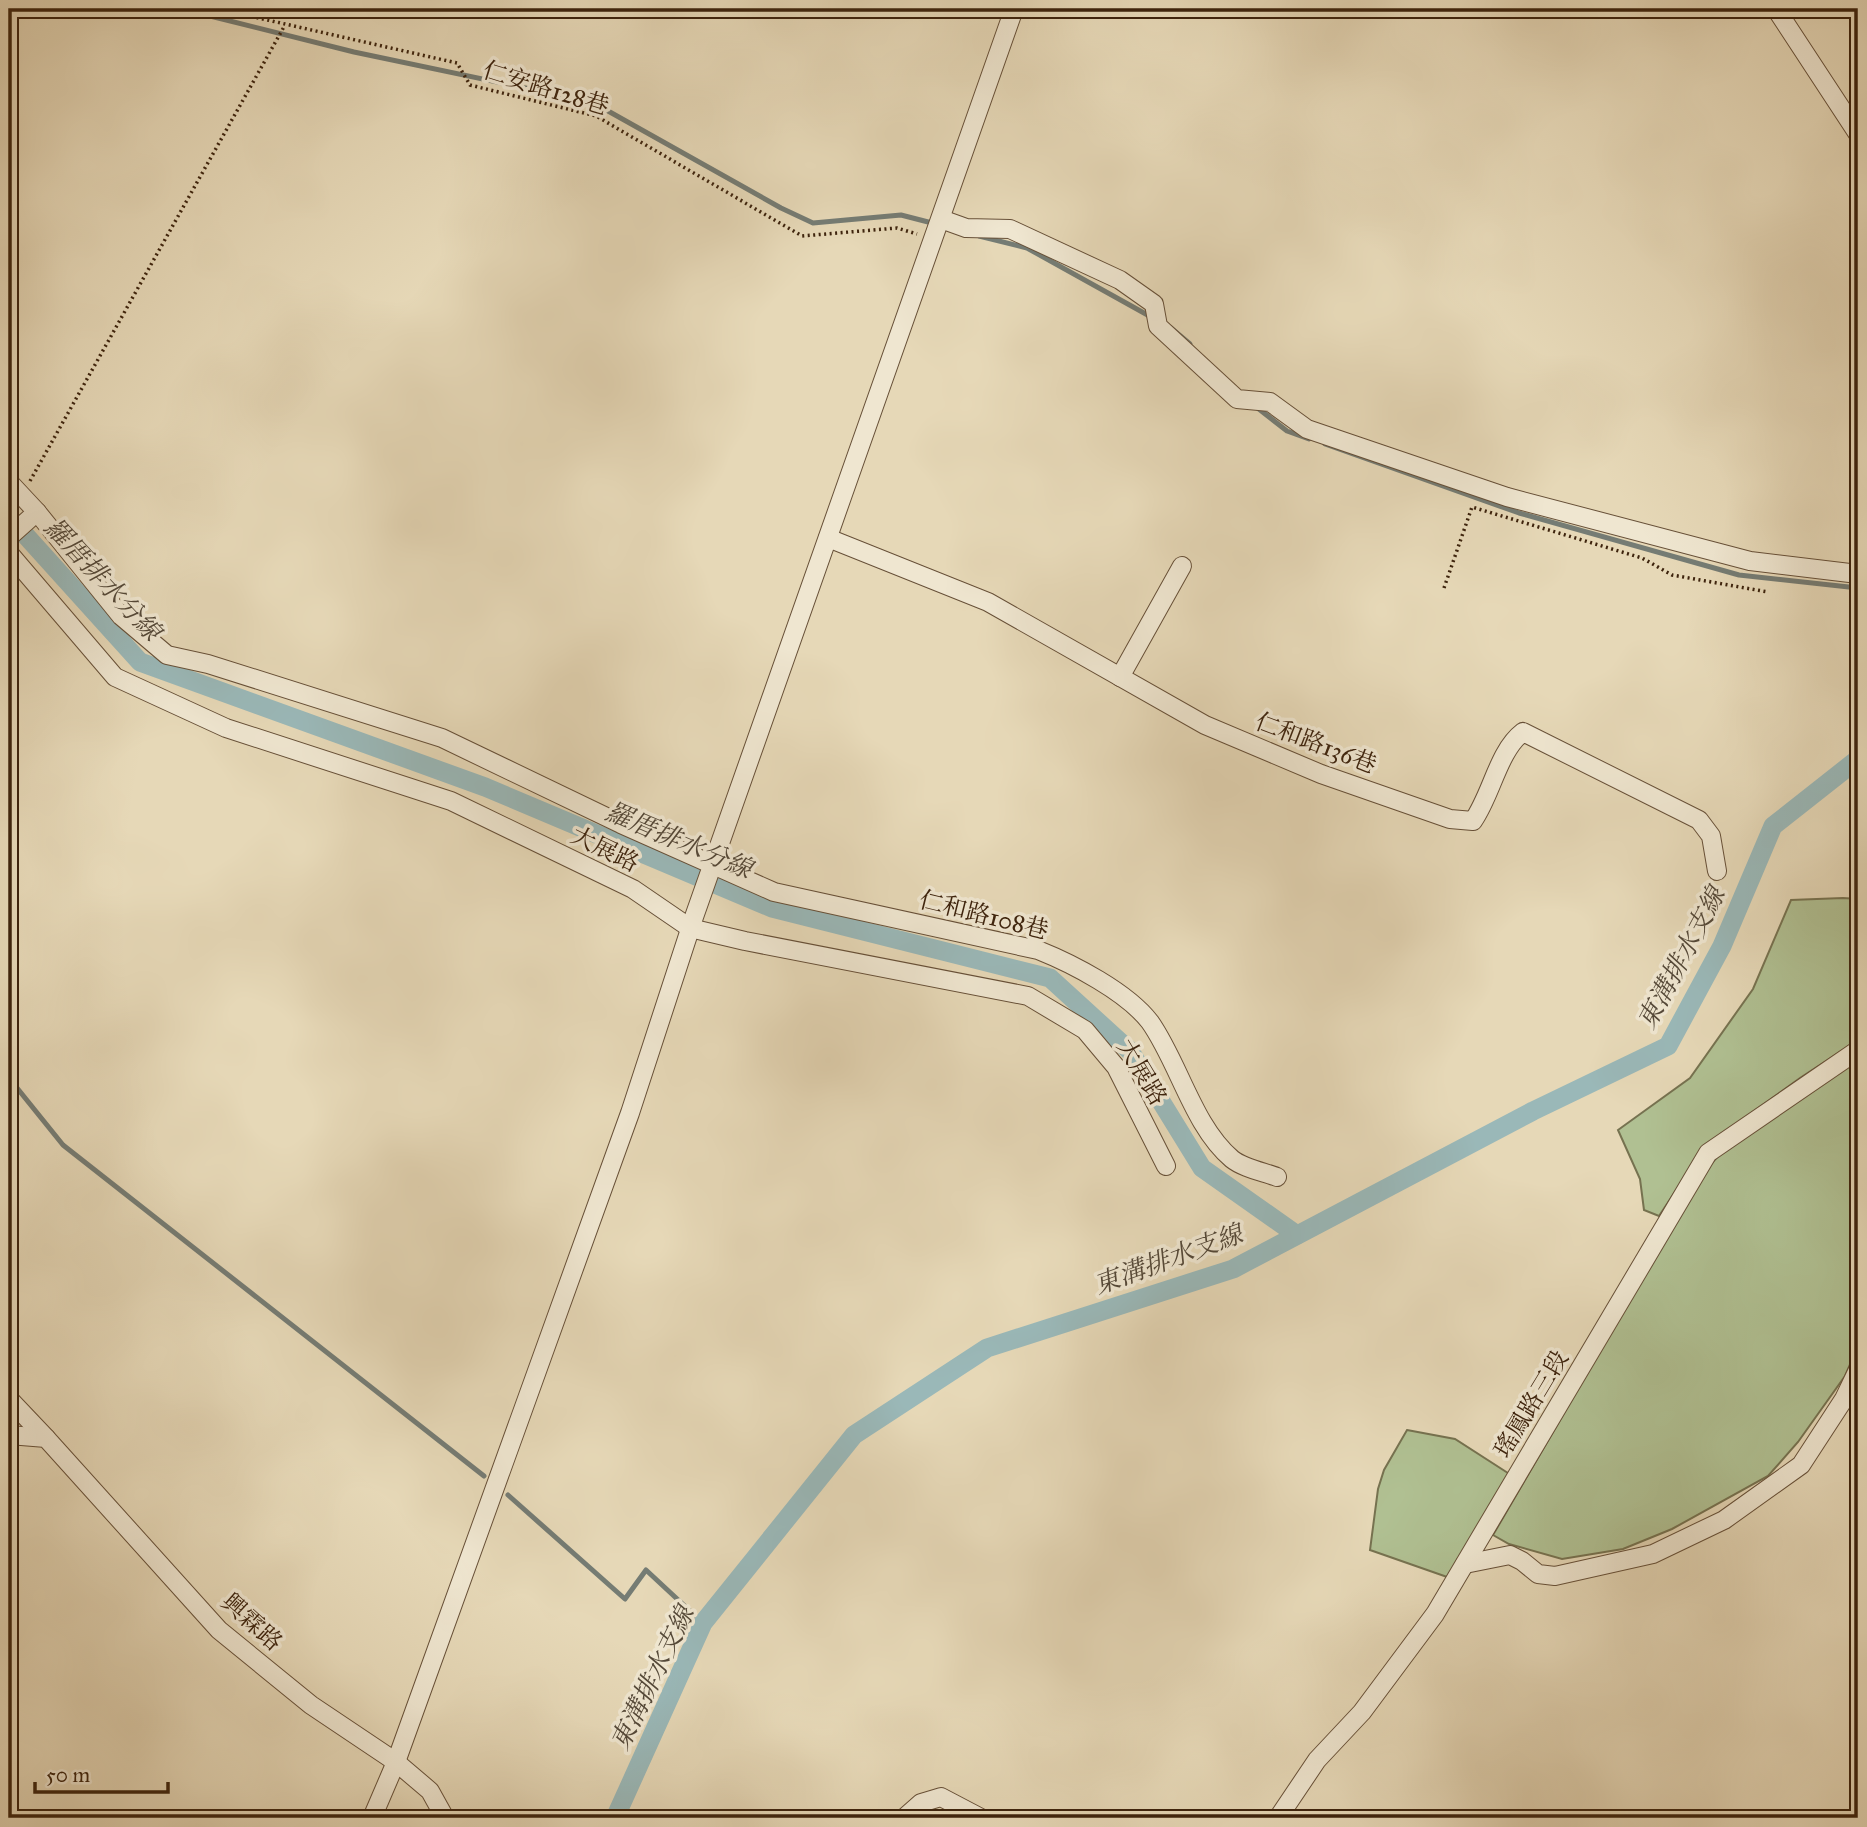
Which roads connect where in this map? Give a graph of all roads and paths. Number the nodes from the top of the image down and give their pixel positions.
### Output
1 (219, 9) edge
2 (1014, 9) edge
3 (1776, 9) edge
4 (285, 25) junction
5 (1858, 134) edge
6 (937, 230) junction
7 (9, 482) edge
8 (22, 496) junction
9 (37, 512) junction
10 (9, 537) edge
11 (828, 538) junction
12 (9, 553) edge
13 (1182, 566) dead end
14 (1858, 574) edge
15 (1444, 588) dead end
16 (1768, 592) dead end
17 (1120, 677) junction
18 (712, 865) junction
19 (1717, 871) dead end
20 (692, 923) junction
21 (1858, 1050) edge
22 (1166, 1166) dead end
23 (1277, 1177) dead end
24 (1858, 1370) edge
25 (9, 1399) edge
26 (9, 1435) edge
27 (46, 1438) junction
28 (1465, 1564) junction
29 (396, 1762) junction
30 (372, 1818) edge
31 (445, 1818) edge
32 (904, 1818) edge
33 (981, 1818) edge
34 (1278, 1818) edge

1 - 4 path, 仁安路128巷
2 - 6 street
3 - 5 street
4 - 6 path, 仁安路128巷
4 - 8 path
6 - 11 street
6 - 14 street
7 - 8 street, 仁和路108巷
8 - 9 street, 仁和路108巷
9 - 10 street
9 - 18 street, 仁和路108巷
11 - 17 street, 仁和路136巷
11 - 18 street
12 - 20 street, 大展路
13 - 17 street
15 - 16 path
17 - 19 street, 仁和路136巷
18 - 20 street
18 - 23 street, 仁和路108巷
20 - 22 street, 大展路
20 - 29 street
21 - 28 street, 瑤鳳路三段
24 - 28 street
25 - 27 street, 興霖路
26 - 27 street
27 - 29 street, 興霖路
28 - 34 street, 瑤鳳路三段
29 - 30 street
29 - 31 street, 興霖路
32 - 33 street

